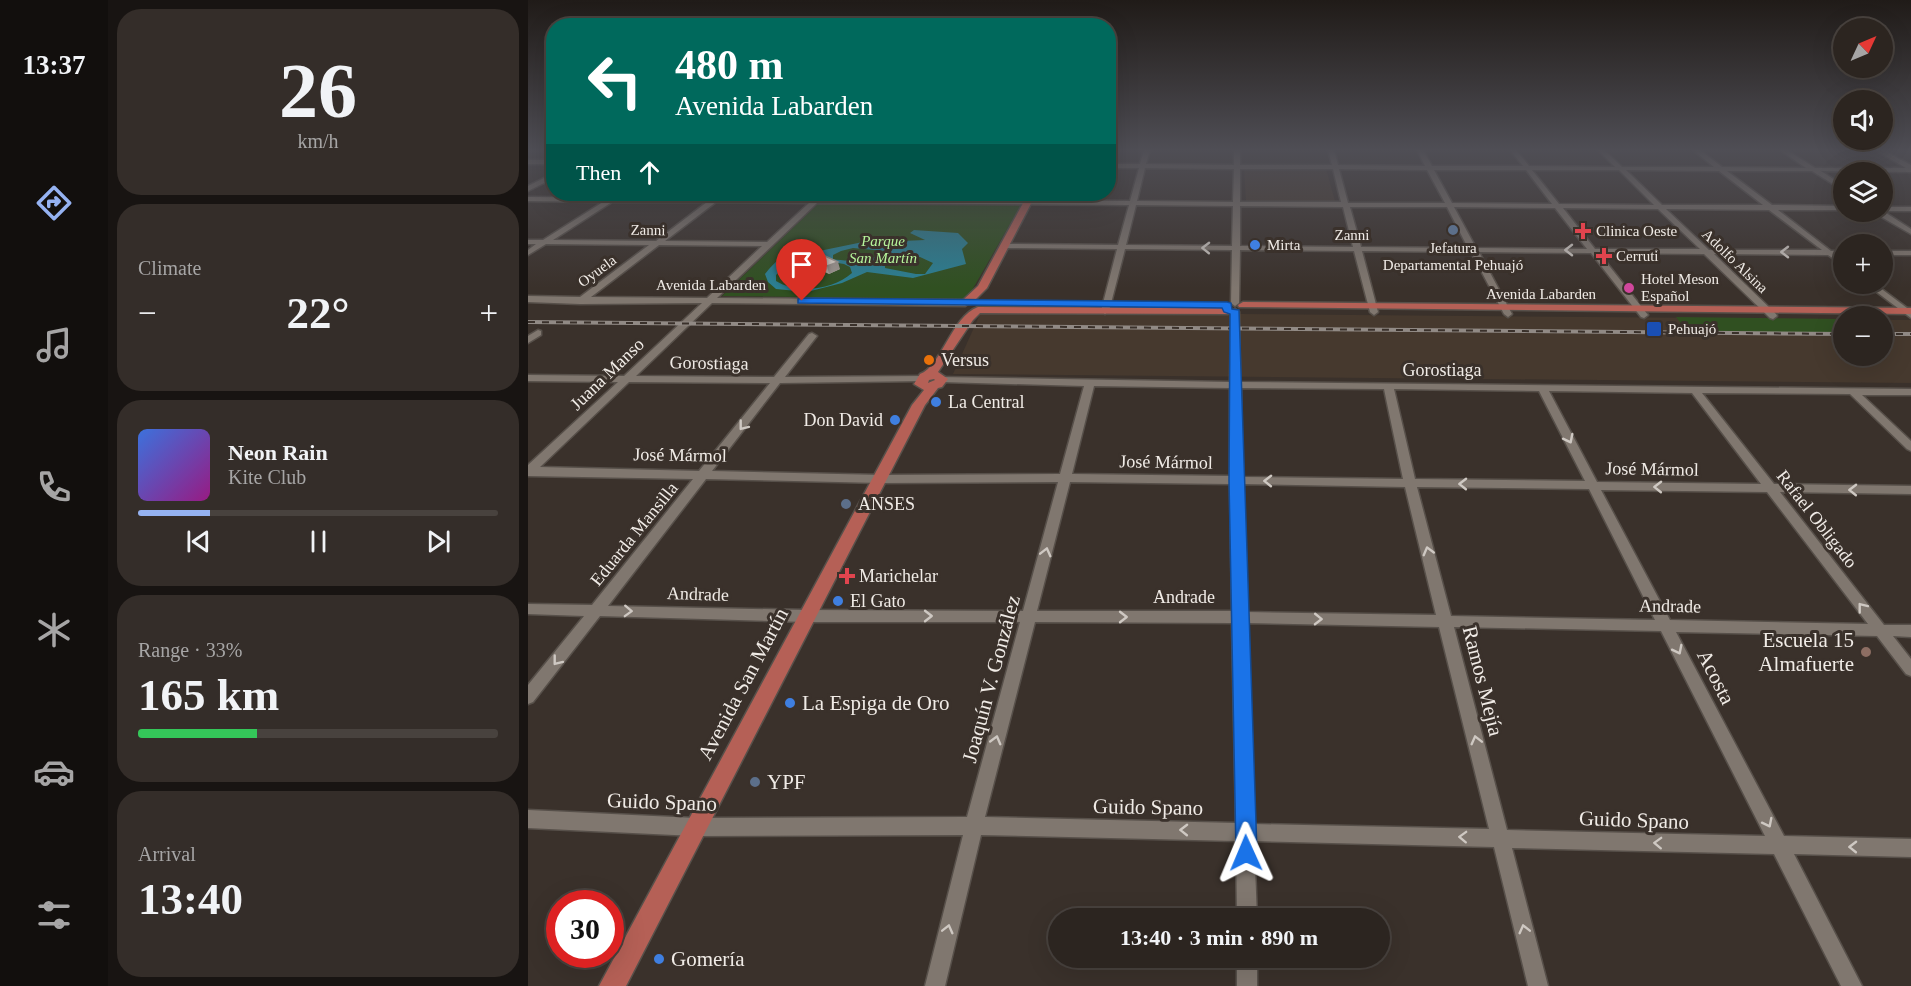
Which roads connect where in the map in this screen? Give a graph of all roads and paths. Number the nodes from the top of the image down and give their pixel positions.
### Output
1 (1135, 196) edge
2 (1236, 196) edge
3 (1343, 196) edge
4 (1444, 196) edge
5 (1549, 196) edge
6 (1648, 196) edge
7 (1755, 196) edge
8 (528, 199) edge
9 (546, 199) edge
10 (610, 201) edge
11 (713, 201) edge
12 (814, 201) joint
13 (947, 201) edge
14 (1028, 201) edge
15 (1092, 201) edge
16 (919, 202) joint
17 (1133, 203) junction
18 (1236, 204) junction
19 (1345, 205) junction
20 (1449, 206) junction
21 (1557, 206) junction
22 (1660, 207) junction
23 (1771, 208) junction
24 (1833, 208) edge
25 (1911, 209) edge
26 (1893, 210) edge
27 (1893, 219) edge
28 (1911, 232) edge
29 (528, 242) edge
30 (545, 242) junction
31 (658, 243) junction
32 (768, 244) junction
33 (1005, 246) junction
34 (1122, 247) junction
35 (1236, 248) junction
36 (1357, 249) junction
37 (1472, 250) junction
38 (1591, 251) junction
39 (1707, 252) junction
40 (1829, 252) junction
41 (1833, 252) edge
42 (528, 253) edge
43 (1893, 253) edge
44 (1911, 253) edge
45 (1833, 255) edge
46 (1883, 294) edge
47 (528, 299) edge
48 (578, 302) junction
49 (705, 303) junction
50 (528, 304) edge
51 (971, 308) junction
52 (1106, 308) junction
53 (1235, 308) junction
54 (1374, 310) junction
55 (1506, 311) junction
56 (1642, 312) junction
57 (1770, 314) junction
58 (1910, 314) edge
59 (1893, 316) edge
60 (1833, 317) edge
61 (538, 333) dead end
62 (812, 336) dead end
63 (528, 340) edge
64 (528, 378) edge
65 (626, 379) junction
66 (780, 380) junction
67 (1090, 383) junction
68 (929, 384) junction
69 (1236, 384) junction
70 (1388, 386) junction
71 (1542, 387) junction
72 (1695, 390) junction
73 (1853, 392) junction
74 (1911, 392) edge
75 (1911, 447) edge
76 (528, 471) edge
77 (706, 474) junction
78 (880, 478) junction
79 (1065, 478) junction
80 (1236, 481) junction
81 (1410, 484) junction
82 (1594, 487) junction
83 (1771, 489) junction
84 (1911, 490) edge
85 (528, 609) edge
86 (597, 610) junction
87 (806, 616) junction
88 (1029, 616) junction
89 (1240, 617) junction
90 (1447, 622) junction
91 (1665, 625) junction
92 (1881, 631) junction
93 (1911, 631) edge
94 (1911, 670) edge
95 (528, 697) edge
96 (528, 819) edge
97 (974, 826) junction
98 (695, 827) junction
99 (1246, 831) junction
100 (1501, 838) junction
101 (1780, 846) junction
102 (1911, 848) edge
103 (1247, 908) edge
104 (1247, 968) edge
105 (612, 986) edge
106 (935, 986) edge
107 (1247, 986) edge
108 (1538, 986) edge
109 (1852, 986) edge

1 - 17 street
2 - 18 street
3 - 19 street
4 - 20 street
5 - 21 street
6 - 22 street, Adolfo Alsina
7 - 23 street
8 - 9 street
10 - 30 street
11 - 31 street, Oyuela
12 - 16 street
12 - 32 street, Juana Manso
13 - 16 street
14 - 33 main road
15 - 17 street
17 - 18 street
17 - 34 street
18 - 19 street
18 - 35 street
19 - 20 street
19 - 36 street
20 - 21 street
20 - 37 street
21 - 22 street
21 - 38 street
22 - 23 street
22 - 39 street, Adolfo Alsina
23 - 24 street
23 - 40 street
25 - 26 street
27 - 28 street
29 - 30 street, Zanni
30 - 31 street, Zanni
30 - 42 street
31 - 32 street, Zanni
31 - 48 street, Oyuela
32 - 49 street, Juana Manso
33 - 34 street, Zanni
33 - 51 main road
35 -> 34 street, Zanni
34 - 52 street
35 - 36 street, Zanni
35 - 53 street
36 - 37 street, Zanni
36 - 54 street
38 -> 37 street, Zanni
37 - 55 street
38 - 39 street, Zanni
38 - 56 street
40 -> 39 street, Zanni
39 - 57 street, Adolfo Alsina
40 - 41 street, Zanni
40 - 45 street
43 - 44 street
46 - 58 street
47 - 48 street, Avenida Labarden
48 - 49 street, Avenida Labarden
48 - 50 street, Avenida Labarden
49 - 51 street, Avenida Labarden
49 - 65 street, Juana Manso
51 - 52 main road, Avenida Labarden
51 - 68 main road, Avenida San Martín
52 - 53 main road, Avenida Labarden
53 - 54 main road, Avenida Labarden
53 - 69 street
54 - 55 main road, Avenida Labarden
55 - 56 main road, Avenida Labarden
56 - 57 main road, Avenida Labarden
57 - 58 main road, Avenida Labarden
57 - 60 main road, Avenida Labarden
58 - 59 main road
61 - 63 street
62 - 66 street, Eduarda Mansilla
64 - 65 street, Gorostiaga
65 - 66 street, Gorostiaga
65 - 76 street, Juana Manso
66 - 68 street, Gorostiaga
66 -> 77 street, Eduarda Mansilla
67 - 68 street, Gorostiaga
67 - 69 street, Gorostiaga
67 - 79 street, Joaquín V. González
68 - 78 main road, Avenida San Martín
69 - 70 street, Gorostiaga
69 - 80 street
70 - 71 street, Gorostiaga
70 - 81 street, Ramos Mejía
71 - 72 street, Gorostiaga
71 -> 82 street, Acosta
72 - 73 street, Gorostiaga
72 - 83 street, Rafael Obligado
73 - 74 street, Gorostiaga
73 - 75 street
76 - 77 street, José Mármol
77 - 78 street, José Mármol
77 - 86 street, Eduarda Mansilla
78 - 79 street, José Mármol
78 - 87 main road, Avenida San Martín
79 - 80 street, José Mármol
88 -> 79 street, Joaquín V. González
81 -> 80 street, José Mármol
80 - 89 street
82 -> 81 street, José Mármol
90 -> 81 street, Ramos Mejía
83 -> 82 street, José Mármol
82 - 91 street, Acosta
84 -> 83 street, José Mármol
92 -> 83 street, Rafael Obligado
85 - 86 street, Andrade
86 -> 87 street, Andrade
86 -> 95 street, Eduarda Mansilla
87 -> 88 street, Andrade
87 - 98 main road, Avenida San Martín
88 -> 89 street, Andrade
97 -> 88 street, Joaquín V. González
89 -> 90 street, Andrade
89 - 99 street
90 - 91 street, Andrade
100 -> 90 street, Ramos Mejía
91 - 92 street, Andrade
91 -> 101 street, Acosta
92 - 93 street, Andrade
92 - 94 street, Rafael Obligado
96 - 98 street, Guido Spano
97 - 98 street, Guido Spano
99 -> 97 street, Guido Spano
106 -> 97 street, Joaquín V. González
98 - 105 main road, Avenida San Martín
100 -> 99 street, Guido Spano
99 - 103 street
101 -> 100 street, Guido Spano
108 -> 100 street, Ramos Mejía
102 -> 101 street, Guido Spano
101 - 109 street, Acosta
104 - 107 street

